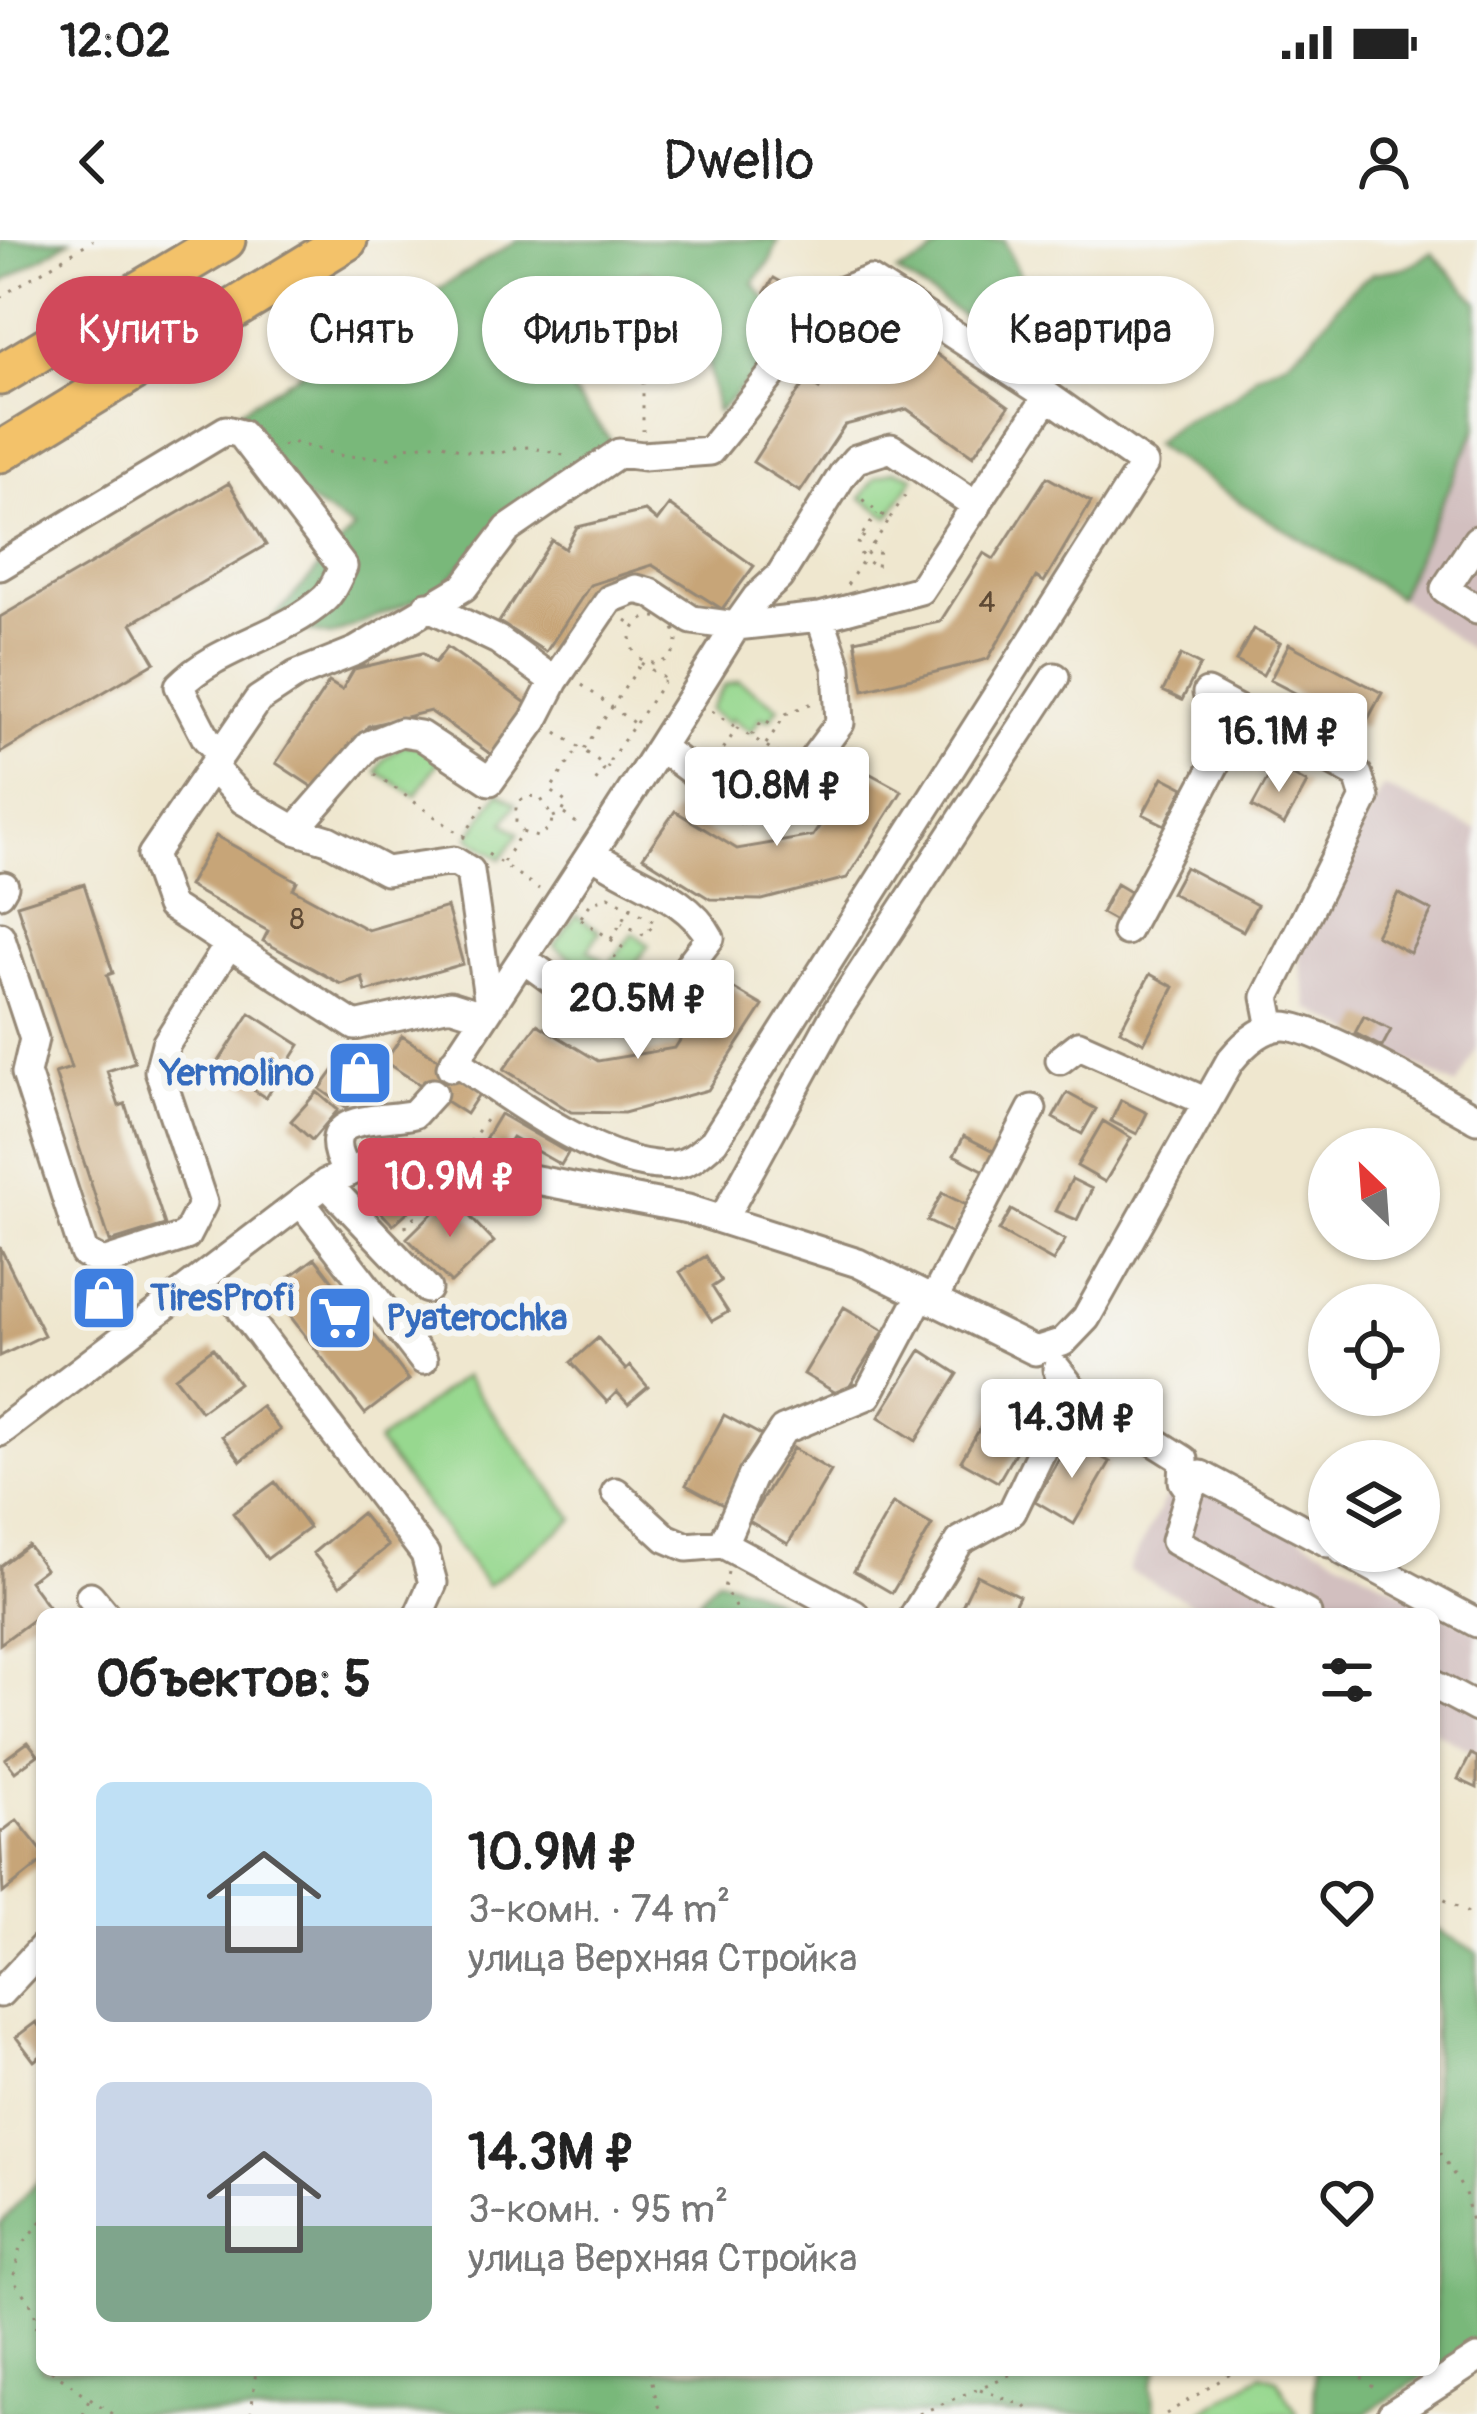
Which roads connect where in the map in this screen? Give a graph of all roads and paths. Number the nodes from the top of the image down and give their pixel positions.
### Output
1 (93, 240) edge
2 (225, 240) edge
3 (347, 240) edge
4 (0, 297) edge
5 (0, 375) edge
6 (644, 384) edge
7 (1048, 395) junction
8 (0, 452) edge
9 (643, 456) junction
10 (260, 458) junction
11 (586, 477) junction
12 (908, 490) dead end
13 (858, 497) dead end
14 (977, 506) junction
15 (878, 512) junction
16 (889, 520) junction
17 (862, 536) junction
18 (1477, 540) edge
19 (874, 544) junction
20 (864, 559) junction
21 (0, 566) edge
22 (427, 606) junction
23 (1477, 610) edge
24 (833, 613) junction
25 (736, 626) junction
26 (643, 660) junction
27 (1054, 677) dead end
28 (562, 679) junction
29 (665, 679) dead end
30 (839, 692) junction
31 (1207, 692) dead end
32 (612, 707) junction
33 (1243, 712) junction
34 (540, 721) dead end
35 (635, 724) junction
36 (778, 728) junction
37 (752, 737) junction
38 (766, 746) junction
39 (661, 748) junction
40 (581, 749) junction
41 (217, 760) junction
42 (356, 761) junction
43 (607, 766) junction
44 (805, 770) junction
45 (595, 782) dead end
46 (636, 786) junction
47 (552, 818) junction
48 (295, 830) junction
49 (522, 832) junction
50 (463, 837) dead end
51 (482, 850) dead end
52 (593, 854) junction
53 (502, 863) junction
54 (570, 911) junction
55 (622, 923) dead end
56 (1126, 931) dead end
57 (0, 936) edge
58 (229, 944) junction
59 (523, 958) junction
60 (581, 1002) junction
61 (485, 1010) junction
62 (1272, 1028) junction
63 (1060, 1060) dead end
64 (433, 1093) dead end
65 (504, 1094) junction
66 (1207, 1102) junction
67 (1032, 1109) dead end
68 (1477, 1119) edge
69 (458, 1165) junction
70 (336, 1177) junction
71 (302, 1202) junction
72 (723, 1219) junction
73 (427, 1289) dead end
74 (927, 1298) junction
75 (241, 1309) dead end
76 (1054, 1359) junction
77 (422, 1360) dead end
78 (0, 1432) edge
79 (1190, 1491) junction
80 (616, 1492) dead end
81 (1308, 1533) edge
82 (731, 1549) junction
83 (1382, 1572) edge
84 (422, 1608) edge
85 (736, 1608) edge
86 (843, 1608) edge
87 (919, 1608) edge
88 (1295, 1608) edge
89 (1477, 1623) edge
90 (1440, 1688) edge
91 (1477, 1708) edge
92 (1440, 1897) edge
93 (1477, 1918) edge
94 (36, 1954) edge
95 (0, 1993) edge
96 (1440, 2152) edge
97 (36, 2228) edge
98 (1477, 2242) edge
99 (36, 2322) edge
100 (1477, 2359) edge
101 (60, 2376) edge
102 (255, 2376) edge
103 (651, 2376) edge
104 (1007, 2376) edge
105 (1227, 2376) edge
106 (1359, 2376) edge
107 (979, 2388) junction
108 (90, 2397) junction
109 (1429, 2403) edge
110 (1397, 2411) edge
111 (83, 2414) edge
112 (112, 2414) edge
113 (251, 2414) edge
114 (665, 2414) edge
115 (920, 2414) edge
116 (1032, 2414) edge
117 (1166, 2414) edge

1 - 4 path
2 - 5 highway
3 - 8 highway
6 - 9 path
7 - 9 street
7 - 14 street
7 - 65 street
9 - 11 street
10 - 11 path
10 - 21 street
10 - 41 street
11 - 22 street
12 - 16 path
13 - 15 path
14 - 24 street
14 - 25 street
15 - 16 path
15 - 17 path
16 - 19 path
17 - 19 path
17 - 20 path
18 - 23 street
19 - 20 path
19 - 20 path
20 - 24 path
22 - 28 street
22 - 41 street
24 - 25 street
24 - 30 street
25 - 28 street
25 - 39 street
26 - 26 path
26 - 32 path
27 - 72 street
28 - 32 path
28 - 42 street
29 - 35 path
30 - 36 path
30 - 44 street
31 - 33 street
32 - 35 path
32 - 40 path
33 - 56 street
33 - 62 street
34 - 40 path
35 - 43 path
36 - 37 path
36 - 38 path
37 - 38 path
37 - 38 path
38 - 44 path
39 - 44 street
39 - 46 street
40 - 43 path
40 - 47 path
41 - 48 street
41 - 58 street
42 - 48 street
42 - 50 path
43 - 45 path
43 - 46 path
46 - 52 street
47 - 49 path
47 - 49 path
48 - 61 street
49 - 53 path
51 - 53 path
52 - 54 street
52 - 60 street
53 - 54 path
54 - 55 path
54 - 59 street
54 - 60 path
57 - 58 street
58 - 61 street
59 - 60 street
59 - 61 street
61 - 65 street
62 - 66 street
62 - 68 street
63 - 66 street
64 - 70 street
65 - 69 path
66 - 76 street
67 - 74 street
69 - 70 street
69 - 72 street
70 - 71 street
70 - 73 street
71 - 77 street
71 - 78 street
72 - 74 street
74 - 76 street
74 - 82 street
75 - 84 street
76 - 79 street
76 - 87 street
79 - 81 street
79 - 88 street
80 - 82 street
82 - 85 path
82 - 86 street
83 - 89 street
90 - 91 street
92 - 93 path
94 - 95 street
96 - 98 path
97 - 99 path
100 - 109 street
101 - 108 path
102 - 113 path
103 - 114 path
104 - 107 path
105 - 117 path
106 - 110 path
107 - 115 path
107 - 116 path
108 - 111 path
108 - 112 path
109 - 110 street

